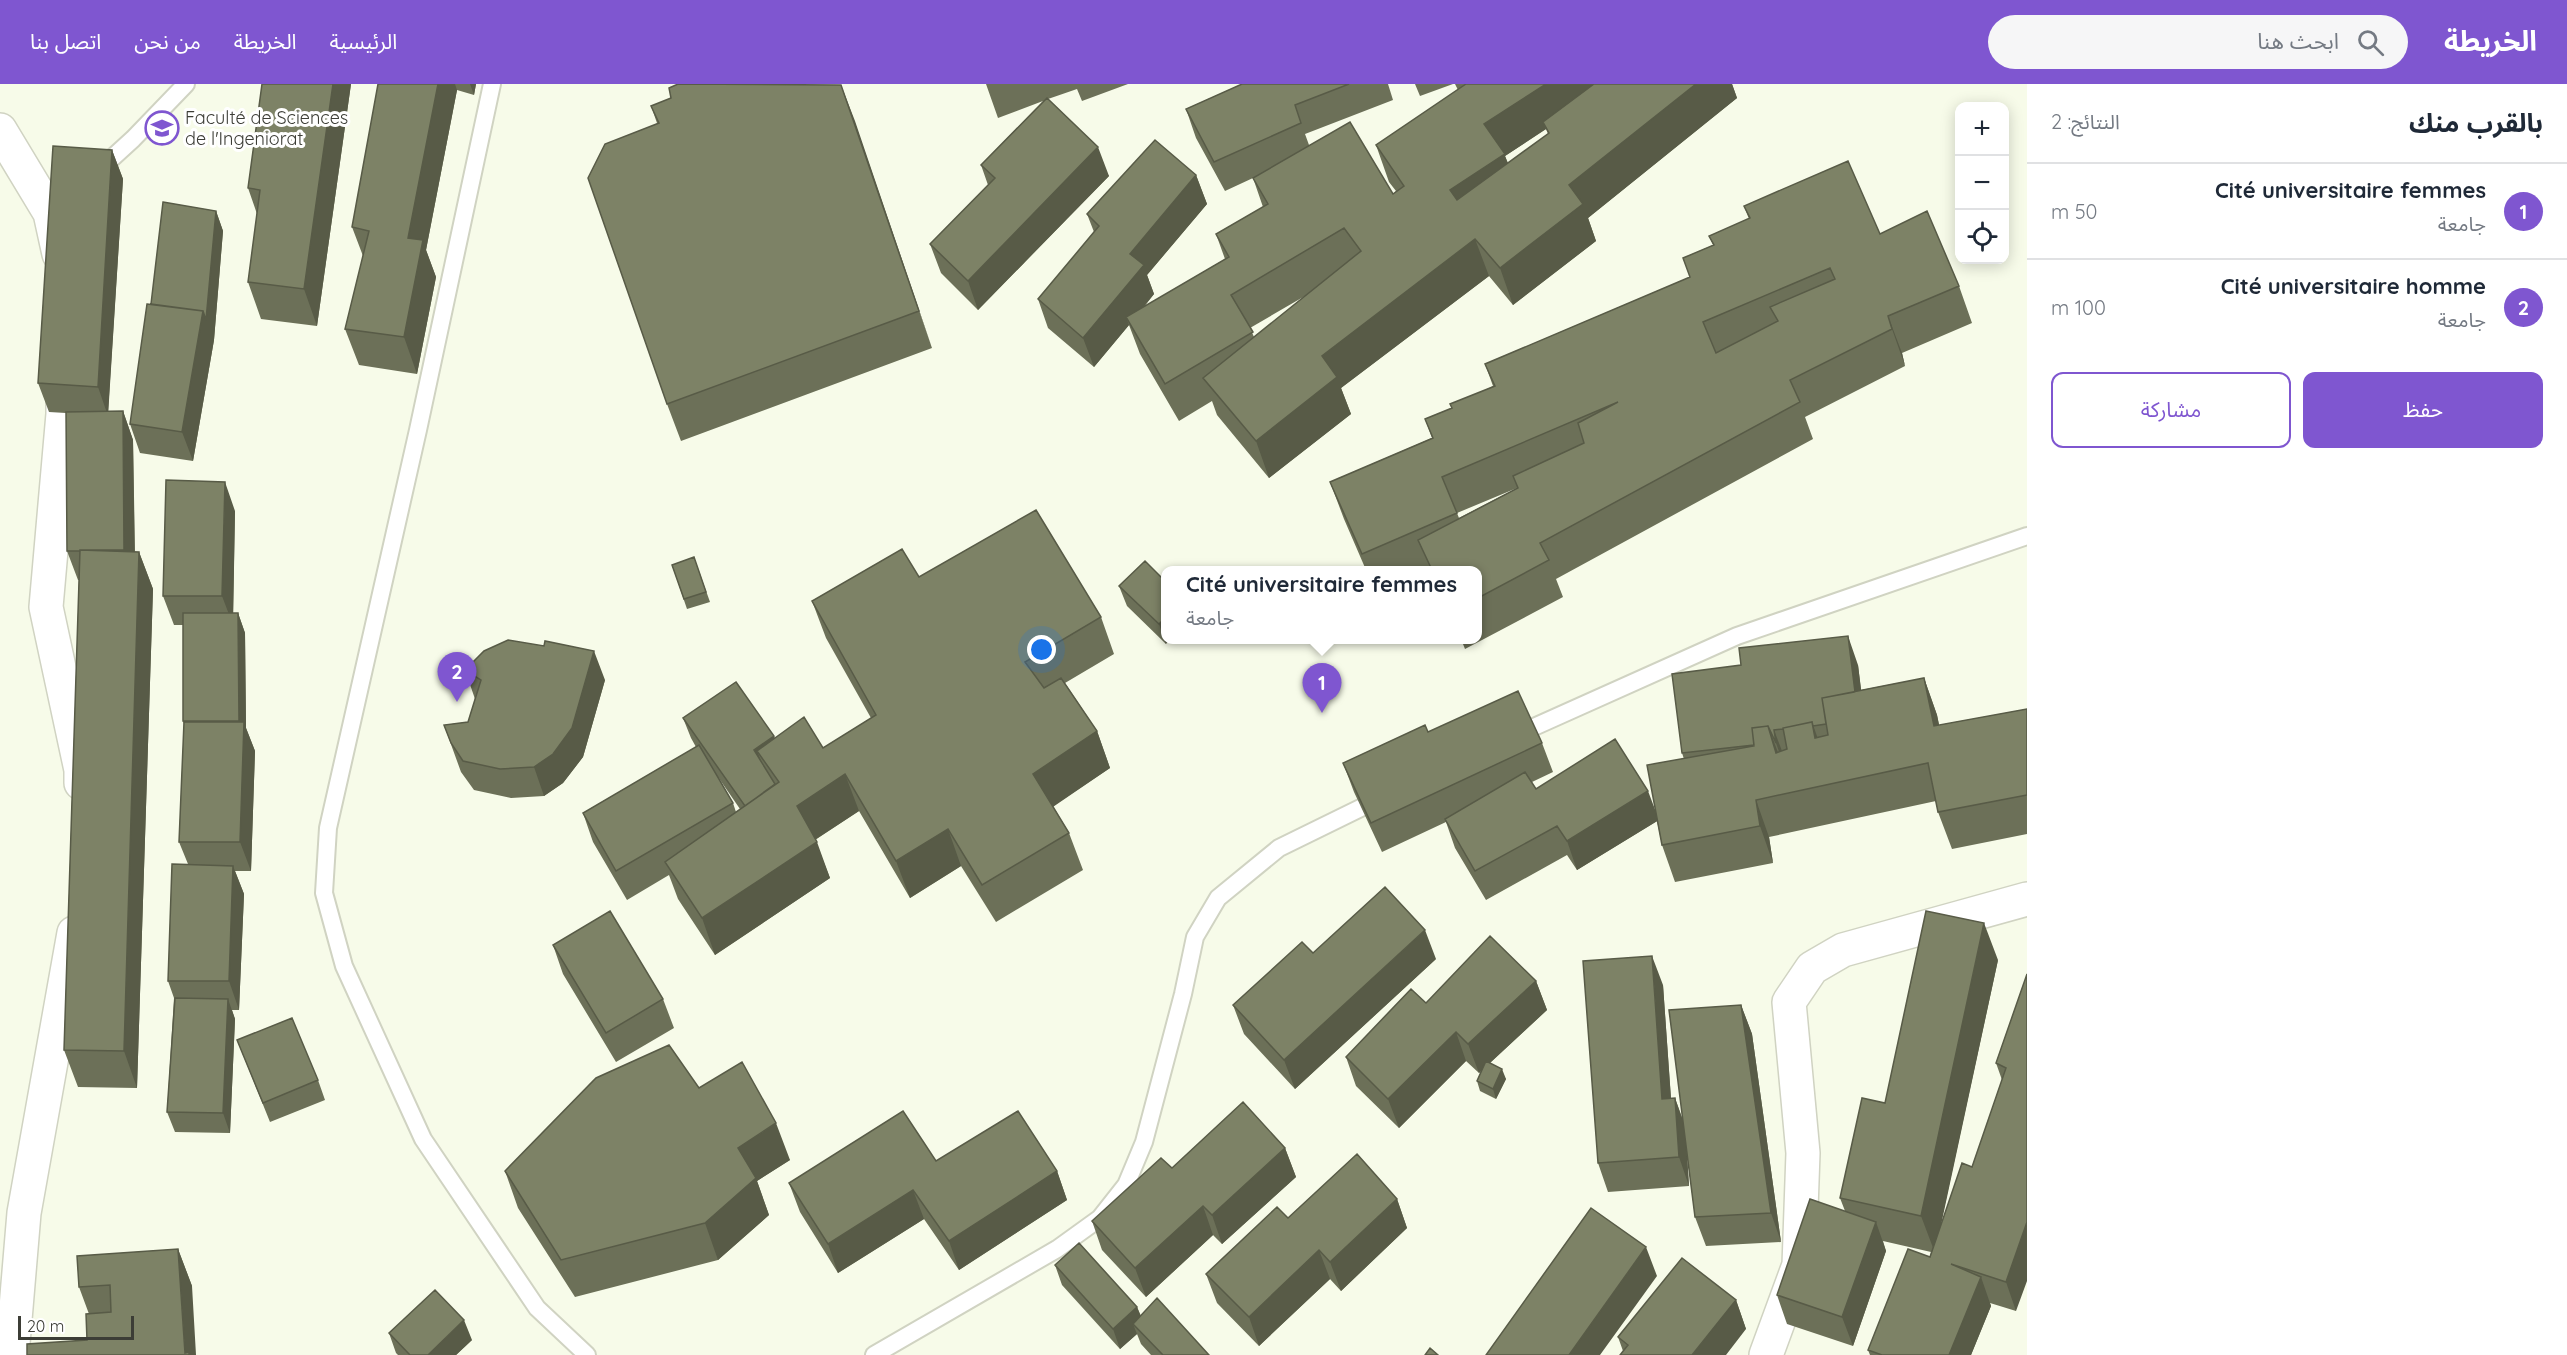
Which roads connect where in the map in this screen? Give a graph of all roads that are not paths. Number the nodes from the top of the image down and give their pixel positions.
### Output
1 (186, 84) edge
2 (492, 84) edge
3 (0, 130) edge
4 (83, 184) edge
5 (63, 284) edge
6 (63, 343) edge
7 (2027, 536) edge
8 (1504, 740) edge
9 (1397, 790) edge
10 (81, 816) edge
11 (2027, 899) edge
12 (79, 909) edge
13 (12, 1209) edge
14 (12, 1355) edge
15 (587, 1355) edge
16 (874, 1355) edge
17 (1766, 1355) edge

1 - 4 lane
2 - 15 lane
3 - 5 street
6 - 10 street
7 - 8 lane
9 - 16 lane
11 - 17 street
12 - 13 street
13 - 14 street

